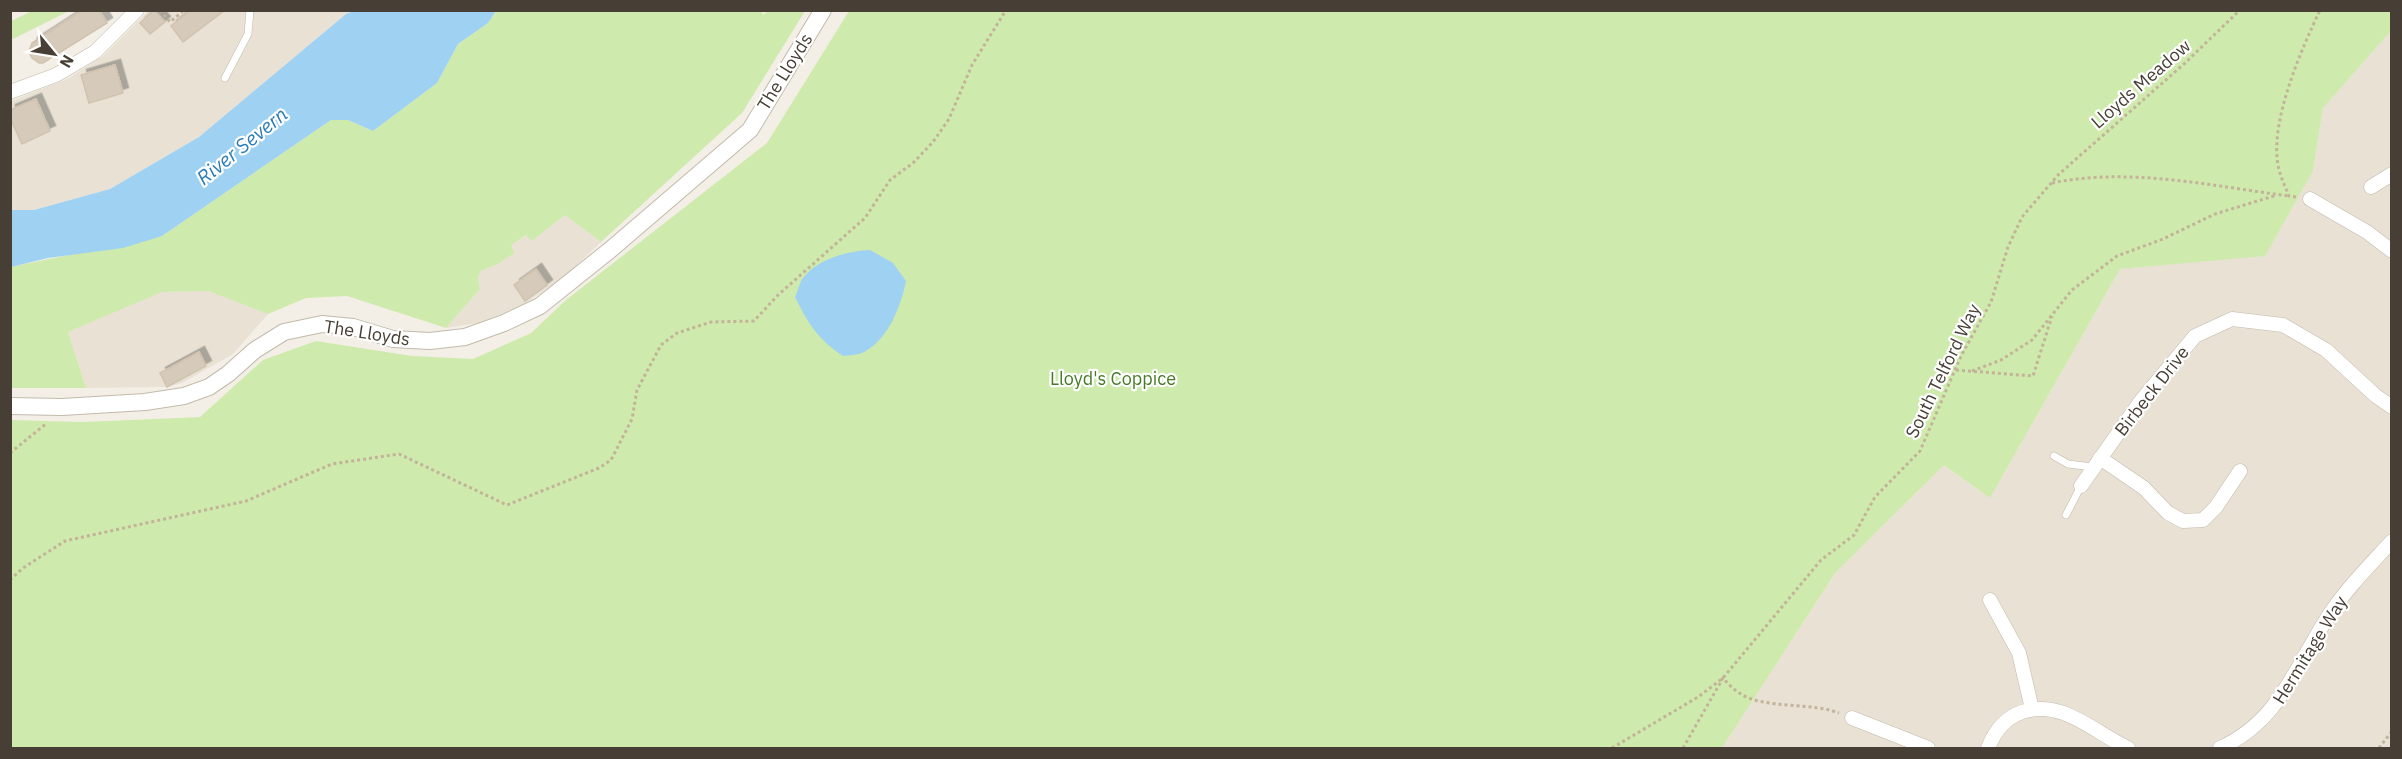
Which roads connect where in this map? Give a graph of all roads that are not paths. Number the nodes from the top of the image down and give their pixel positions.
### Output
1 (137, 10) edge
2 (250, 10) edge
3 (823, 10) edge
4 (225, 78) dead end
5 (10, 92) edge
6 (2391, 174) edge
7 (2371, 186) dead end
8 (2310, 199) road end
9 (2391, 252) edge
10 (10, 406) edge
11 (2391, 407) edge
12 (2055, 456) dead end
13 (2096, 462) junction
14 (2240, 471) dead end
15 (2081, 486) joint
16 (2066, 515) dead end
17 (2391, 541) edge
18 (1990, 600) dead end
19 (2032, 709) junction
20 (1852, 718) road end
21 (1928, 748) edge
22 (1988, 748) edge
23 (2128, 748) edge
24 (2220, 748) edge

1 - 5 street
2 - 4 lane
3 - 10 street, The Lloyds
6 - 7 street
8 - 9 street
11 - 13 street, Birbeck Drive
12 - 13 lane
13 - 14 street
13 - 15 street, Birbeck Drive
15 - 16 lane
17 - 24 street, Hermitage Way
18 - 19 street
19 - 22 street
19 - 23 street
20 - 21 street

